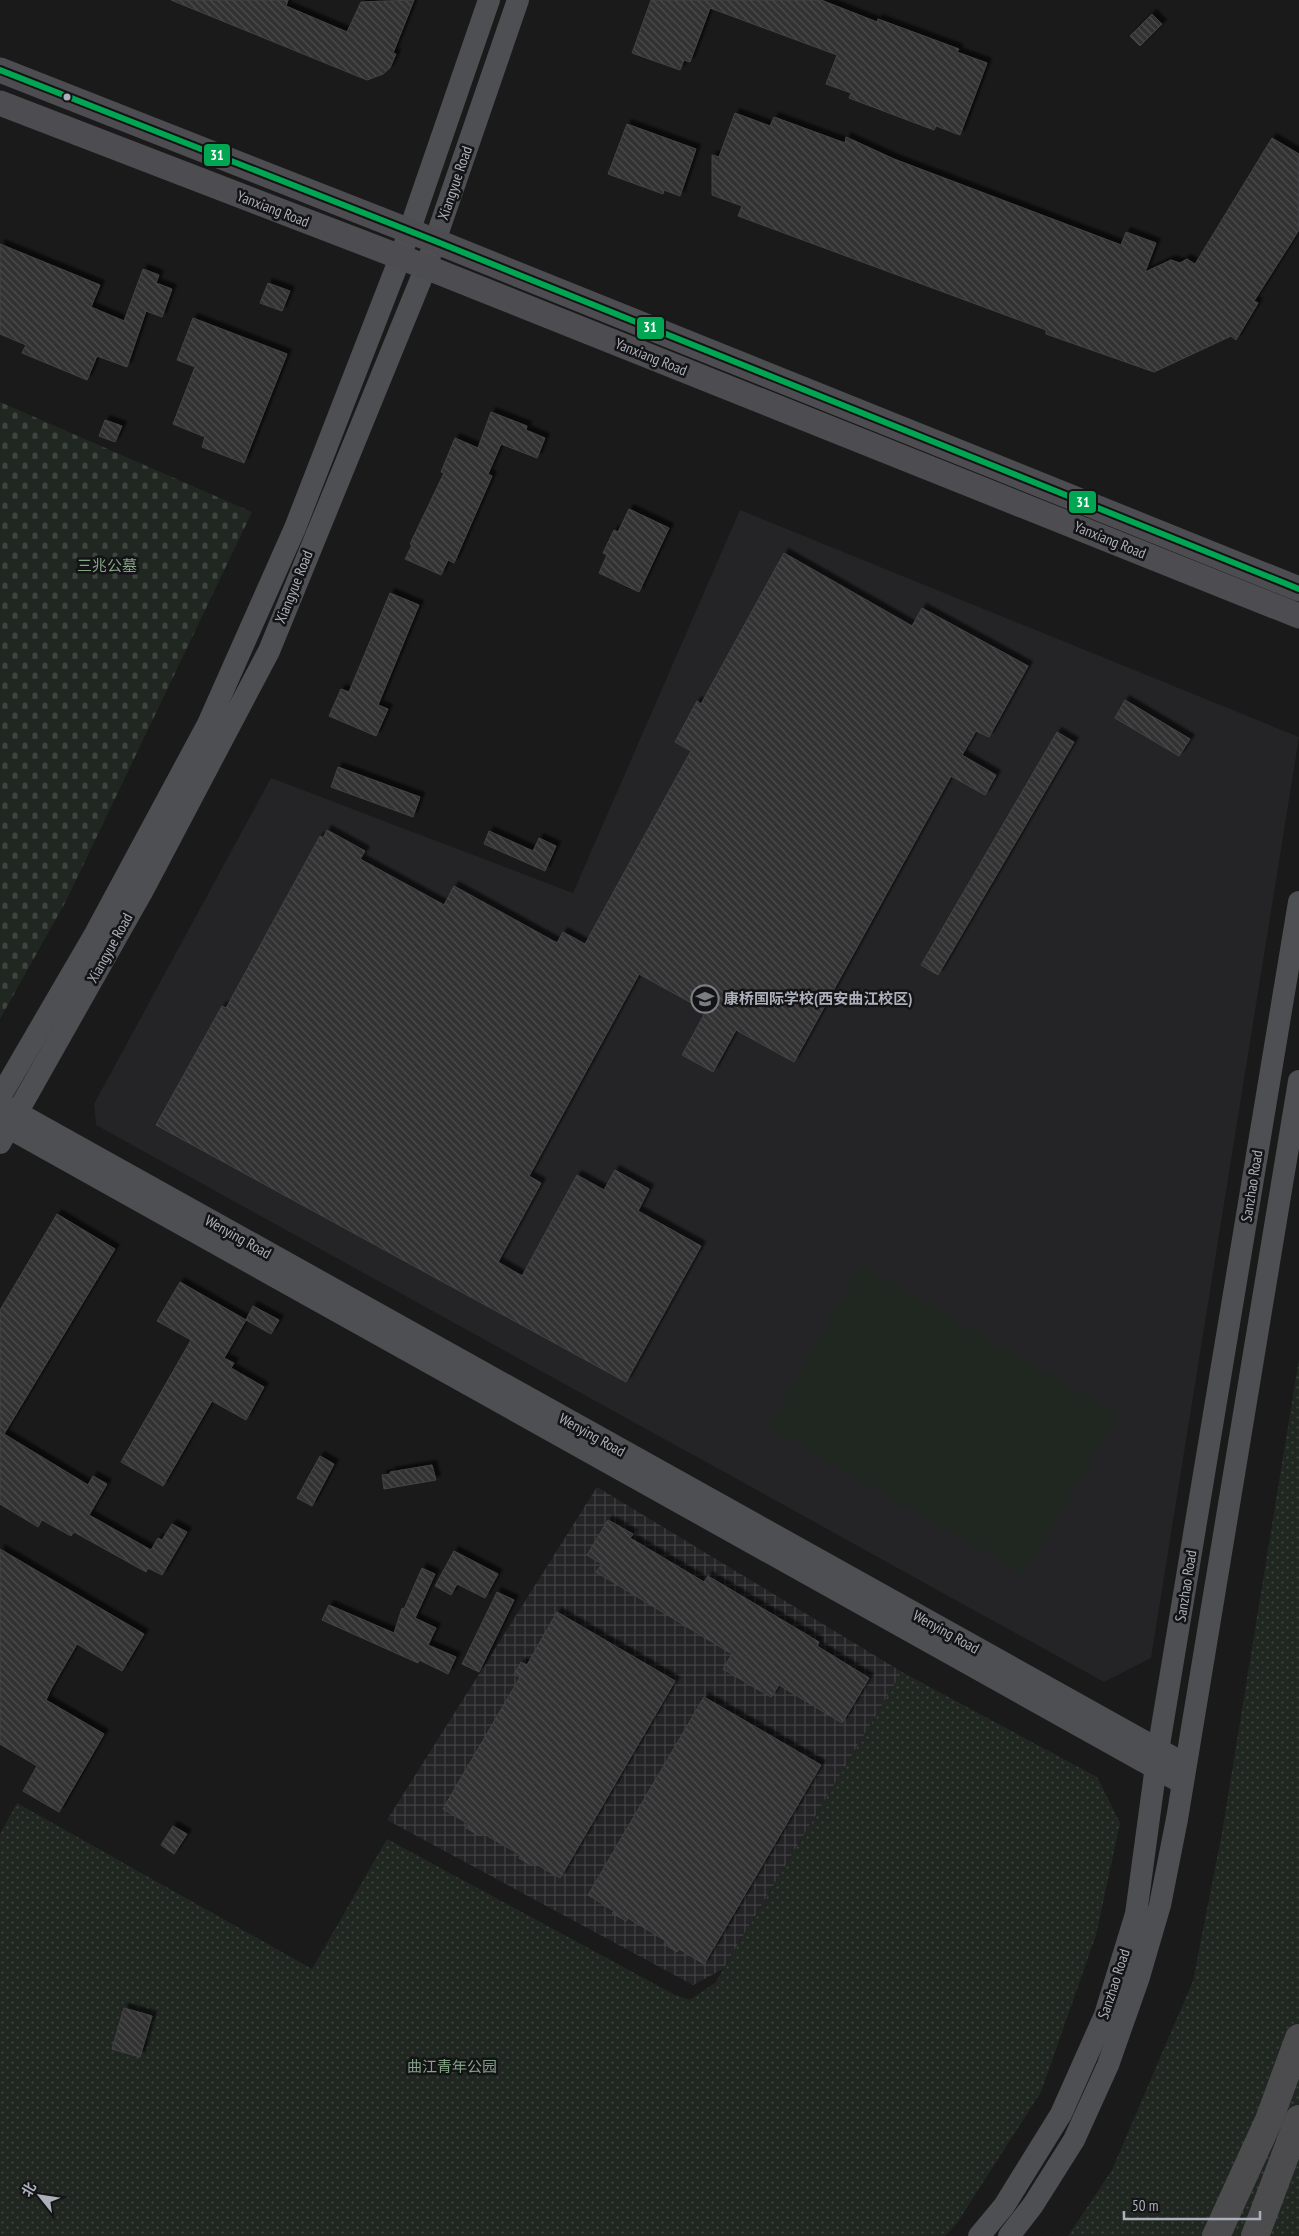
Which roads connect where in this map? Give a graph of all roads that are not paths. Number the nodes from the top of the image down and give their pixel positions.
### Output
1 (489, 0) edge
2 (518, 0) edge
3 (0, 70) edge
4 (0, 103) edge
5 (410, 232) junction
6 (435, 241) junction
7 (400, 258) junction
8 (426, 267) junction
9 (1299, 589) edge
10 (1299, 616) edge
11 (1299, 902) edge
12 (1299, 1081) edge
13 (0, 1097) edge
14 (5, 1122) edge
15 (1157, 1760) junction
16 (1183, 1774) junction
17 (1299, 2038) edge
18 (1299, 2119) edge
19 (979, 2236) edge
20 (1010, 2236) edge
21 (1216, 2236) edge
22 (1255, 2236) edge

1 - 5 street, Xiangyue Road
2 - 6 street, Xiangyue Road
3 - 5 main road, Yanxiang Road
4 - 7 main road, Yanxiang Road
5 - 6 main road, Yanxiang Road
5 - 7 street, Xiangyue Road
6 - 8 street, Xiangyue Road
6 - 9 main road, Yanxiang Road
7 - 8 main road, Yanxiang Road
7 - 13 street, Xiangyue Road
8 - 10 main road, Yanxiang Road
8 - 14 street, Xiangyue Road
11 - 15 street, Sanzhao Road
12 - 16 street, Sanzhao Road
14 - 15 street, Wenying Road
15 - 16 street, Wenying Road
15 - 19 street, Sanzhao Road
16 - 20 street, Sanzhao Road
17 - 21 highway
18 - 22 highway

